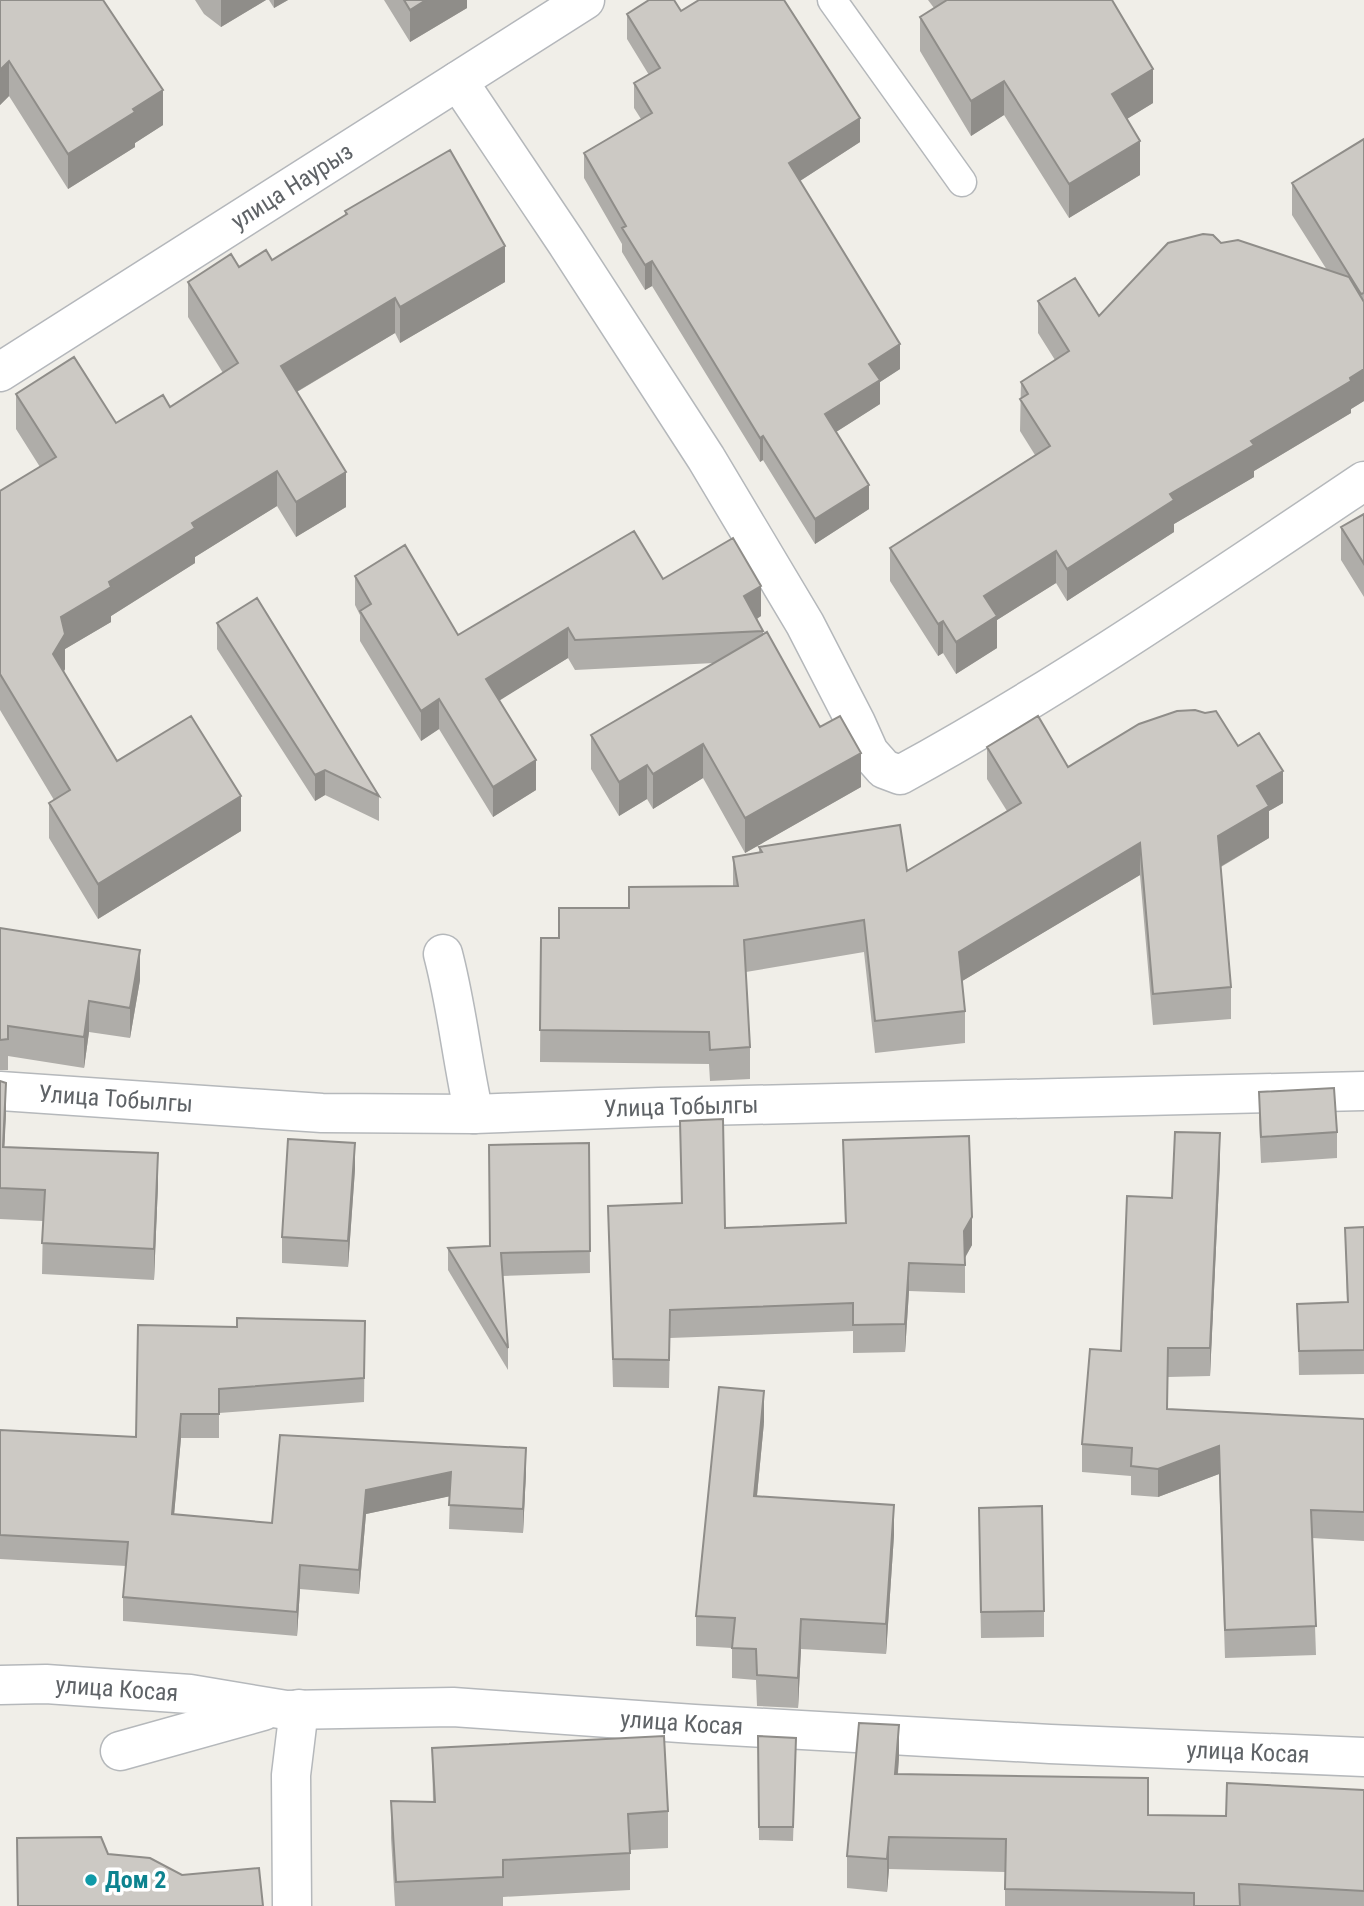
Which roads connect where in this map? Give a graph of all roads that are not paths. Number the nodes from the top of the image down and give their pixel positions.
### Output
1 (584, 0) edge
2 (832, 0) edge
3 (458, 81) junction
4 (962, 182) dead end
5 (0, 372) edge
6 (1364, 481) edge
7 (443, 954) dead end
8 (0, 1091) edge
9 (1364, 1091) edge
10 (474, 1114) junction
11 (0, 1685) edge
12 (287, 1709) junction
13 (120, 1751) dead end
14 (1364, 1757) edge
15 (292, 1906) edge

1 - 3 street, улица Наурыз
2 - 4 lane
3 - 5 street, улица Наурыз
3 - 6 street
7 - 10 street
8 - 10 street, Улица Тобылгы
9 - 10 street, Улица Тобылгы
11 - 12 street, улица Косая
12 - 13 street
12 - 14 street, улица Косая
12 - 15 street

